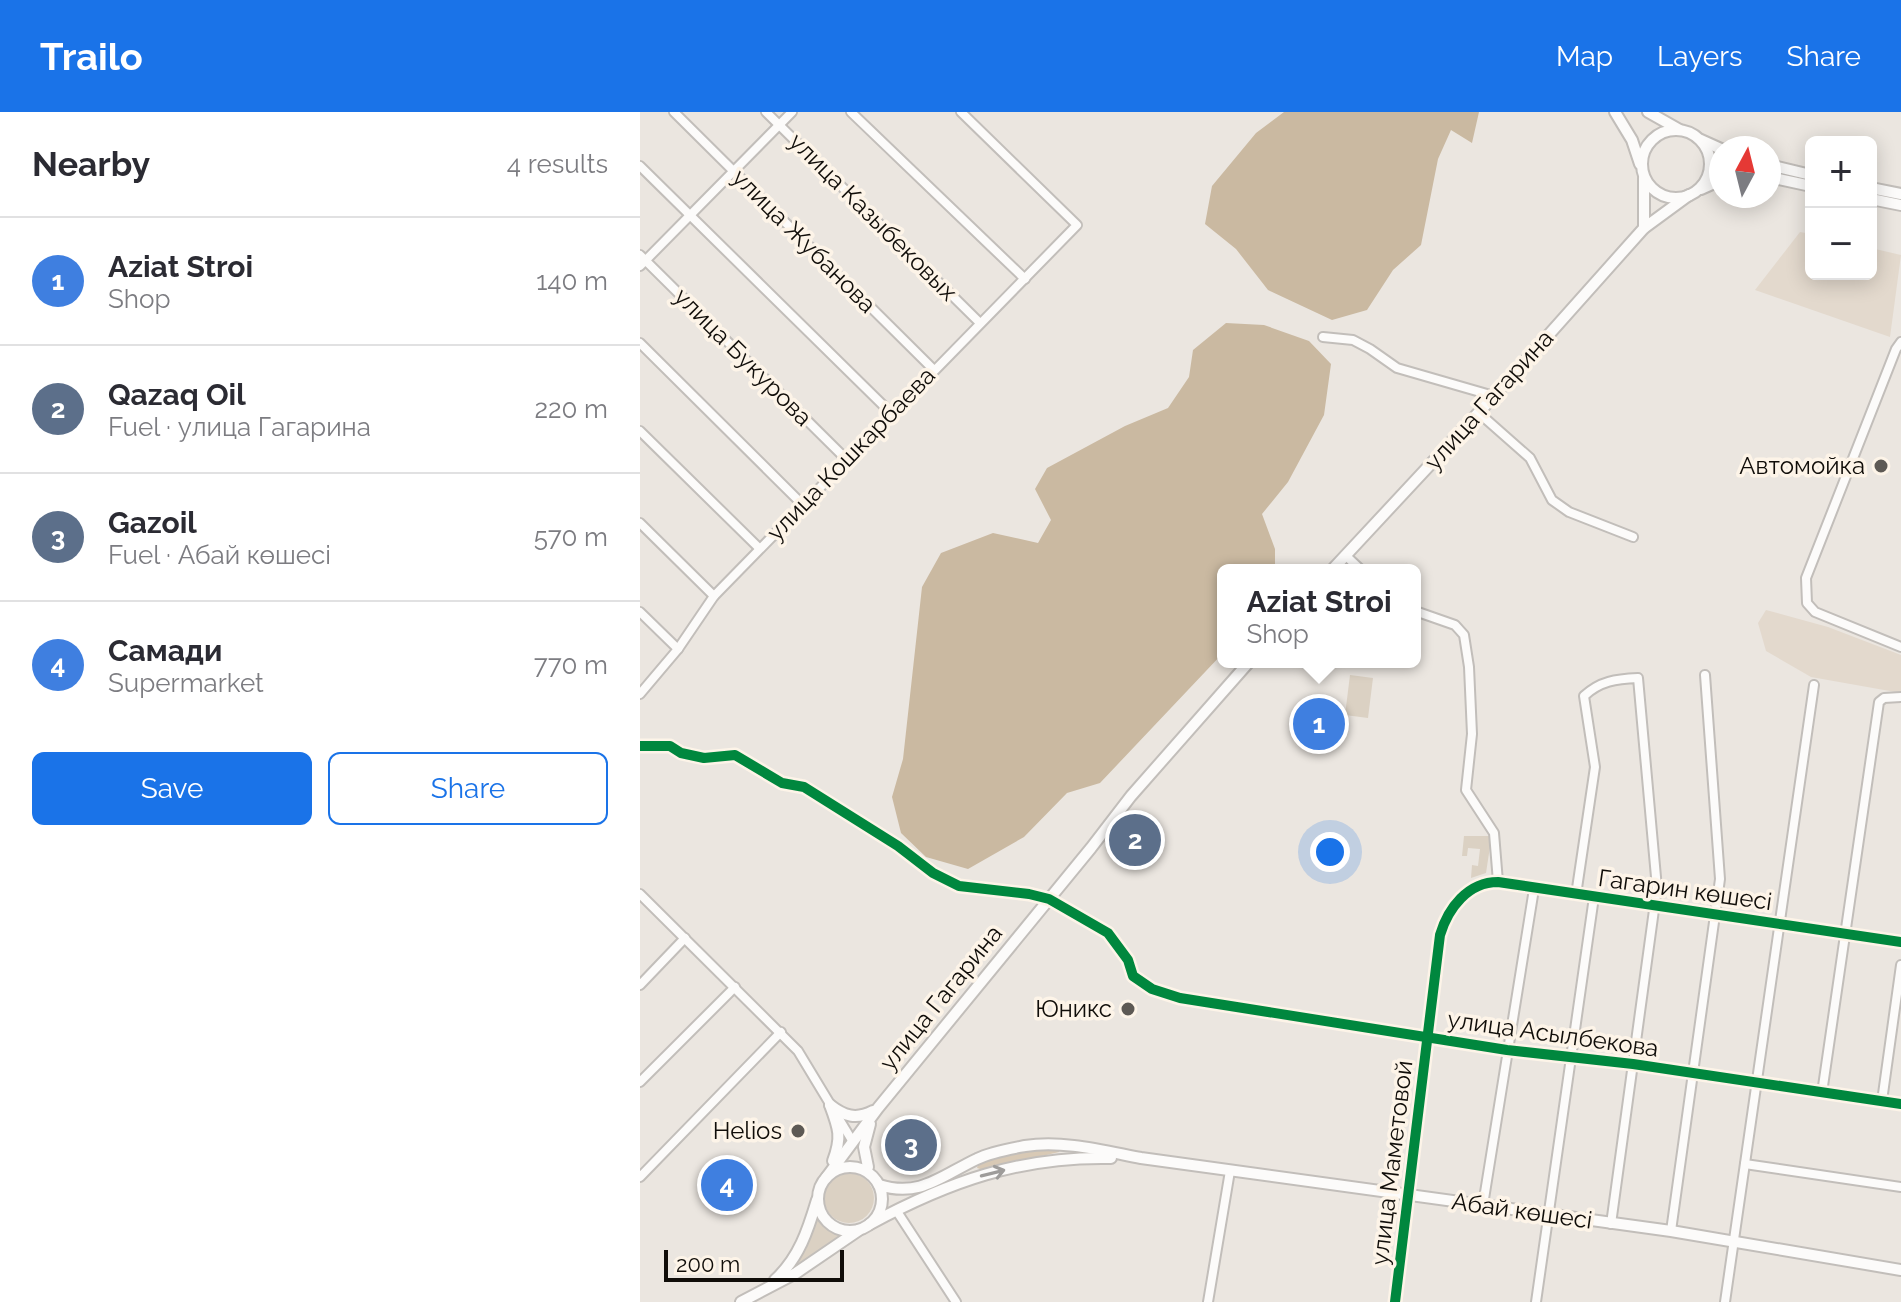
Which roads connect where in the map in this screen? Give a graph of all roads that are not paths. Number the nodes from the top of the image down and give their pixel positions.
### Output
1 (674, 112) edge
2 (766, 112) edge
3 (792, 112) edge
4 (851, 112) edge
5 (961, 112) edge
6 (1615, 112) edge
7 (1648, 112) edge
8 (780, 125) junction
9 (1681, 130) junction
10 (1701, 140) junction
11 (1709, 144) edge
12 (640, 166) edge
13 (733, 172) junction
14 (1643, 172) junction
15 (1781, 173) edge
16 (1805, 175) edge
17 (1781, 176) edge
18 (1805, 184) edge
19 (1709, 186) edge
20 (1877, 189) edge
21 (1692, 194) junction
22 (1901, 194) edge
23 (1877, 200) edge
24 (1901, 205) edge
25 (690, 216) junction
26 (1644, 228) junction
27 (642, 261) edge
28 (1025, 279) junction
29 (980, 323) junction
30 (1323, 337) dead end
31 (1901, 342) edge
32 (640, 343) edge
33 (934, 370) junction
34 (1494, 396) junction
35 (891, 413) junction
36 (1479, 413) junction
37 (640, 431) edge
38 (846, 459) junction
39 (802, 504) junction
40 (640, 523) edge
41 (1633, 537) dead end
42 (759, 548) junction
43 (1345, 555) junction
44 (1337, 564) edge
45 (1355, 564) edge
46 (714, 596) junction
47 (640, 612) edge
48 (1421, 613) edge
49 (1901, 647) edge
50 (678, 649) junction
51 (1244, 668) edge
52 (1705, 675) dead end
53 (1814, 685) dead end
54 (640, 694) edge
55 (1901, 697) edge
56 (640, 746) edge
57 (1498, 882) junction
58 (1534, 889) junction
59 (1466, 893) joint
60 (640, 894) edge
61 (1576, 895) junction
62 (1594, 897) junction
63 (1049, 899) junction
64 (1655, 906) junction
65 (1716, 915) junction
66 (1781, 924) junction
67 (1845, 933) junction
68 (685, 938) junction
69 (1901, 942) edge
70 (1901, 965) edge
71 (640, 985) edge
72 (735, 987) junction
73 (781, 1032) junction
74 (1427, 1037) junction
75 (1507, 1050) junction
76 (1572, 1057) junction
77 (1633, 1064) junction
78 (1693, 1073) junction
79 (640, 1082) edge
80 (1758, 1083) junction
81 (1822, 1093) junction
82 (1882, 1101) junction
83 (1901, 1104) edge
84 (830, 1105) junction
85 (878, 1108) junction
86 (853, 1142) junction
87 (1141, 1158) junction
88 (1745, 1164) junction
89 (868, 1167) junction
90 (1230, 1171) junction
91 (640, 1177) edge
92 (826, 1178) junction
93 (877, 1182) junction
94 (1901, 1187) edge
95 (819, 1193) junction
96 (1408, 1196) junction
97 (1483, 1205) junction
98 (896, 1210) junction
99 (1547, 1215) junction
100 (1611, 1224) junction
101 (865, 1227) junction
102 (1671, 1231) junction
103 (1734, 1242) junction
104 (1901, 1270) edge
105 (765, 1289) junction
106 (741, 1302) edge
107 (956, 1302) edge
108 (1208, 1302) edge
109 (1395, 1302) edge
110 (1536, 1302) edge
111 (1725, 1302) edge

1 - 13 street, улица Жубанова
2 - 8 street, улица Казыбековых
3 - 8 street
4 - 28 street
5 - 28 street, улица Кошкарбаева
6 - 14 main road
7 - 9 main road
8 - 13 street
8 - 29 street, улица Казыбековых
9 - 10 main road
9 - 14 main road
10 - 11 main road
10 - 21 main road
12 - 25 street
13 - 25 street
13 - 33 street, улица Жубанова
14 - 21 main road
14 - 26 main road
15 - 16 main road
17 - 18 main road
19 - 21 main road, улица Гагарина
20 - 22 main road
21 - 26 main road, улица Гагарина
23 - 24 main road
25 - 27 street
25 - 35 street
26 - 34 main road, улица Гагарина
27 - 38 street, улица Букурова
28 - 29 street, улица Кошкарбаева
29 - 33 street, улица Кошкарбаева
30 - 34 street
31 - 49 street
32 - 39 street
33 - 35 street, улица Кошкарбаева
34 - 36 main road, улица Гагарина
35 - 38 street, улица Кошкарбаева
36 - 41 street
36 - 43 main road, улица Гагарина
37 - 42 street
38 - 39 street, улица Кошкарбаева
39 - 42 street, улица Кошкарбаева
40 - 46 street
42 - 46 street, улица Кошкарбаева
43 - 44 main road, улица Гагарина
43 - 45 street
46 - 50 street, улица Кошкарбаева
47 - 50 street
48 - 57 street
50 - 54 street, улица Кошкарбаева
51 - 63 main road, улица Гагарина
52 - 65 street
53 - 66 street
55 - 67 street
56 - 63 street, улица Асылбекова
57 - 58 street, Гагарин көшесі
57 - 59 street, Гагарин көшесі
58 - 61 street, Гагарин көшесі
58 - 75 street
59 - 74 street, улица Маметовой
60 - 68 street
61 - 62 street, Гагарин көшесі
61 - 64 street
62 - 64 street, Гагарин көшесі
62 - 76 street
63 - 74 street, улица Асылбекова
63 - 85 main road, улица Гагарина
64 - 65 street, Гагарин көшесі
64 - 77 street
65 - 66 street, Гагарин көшесі
65 - 78 street
66 - 67 street, Гагарин көшесі
66 - 80 street
67 - 69 street, Гагарин көшесі
67 - 81 street
68 - 71 street
68 - 72 street
70 - 82 street
72 - 73 street
72 - 79 street
73 - 84 street
73 - 91 street
74 - 75 street, улица Асылбекова
74 - 96 street, улица Маметовой
75 - 76 street, улица Асылбекова
75 - 97 street
76 - 77 street, улица Асылбекова
76 - 99 street
77 - 78 street, улица Асылбекова
77 - 100 street
78 - 80 street, улица Асылбекова
78 - 102 street
80 - 81 street, улица Асылбекова
80 - 88 street
81 - 82 street, улица Асылбекова
82 - 83 street, улица Асылбекова
84 - 85 main road
84 - 86 street
84 - 92 main road
85 - 86 main road, улица Гагарина
85 - 89 main road
86 - 89 main road
86 - 92 main road, улица Гагарина
87 - 90 main road, Абай көшесі
87 - 93 main road, Абай көшесі
98 -> 87 main road, Абай көшесі
88 - 94 street
88 - 103 street
89 - 93 main road
90 - 96 main road, Абай көшесі
90 - 108 street
92 - 93 main road
92 - 95 main road
93 - 98 main road
93 - 101 main road
95 - 101 main road
95 - 105 main road
96 - 97 main road, Абай көшесі
96 - 109 street, улица Маметовой
97 - 99 main road, Абай көшесі
98 - 101 main road, Абай көшесі
98 - 107 street
99 - 100 main road, Абай көшесі
99 - 110 street
100 - 102 main road, Абай көшесі
101 - 105 main road, Абай көшесі
102 - 103 main road, Абай көшесі
103 - 104 main road, Абай көшесі
103 - 111 street
105 - 106 main road, Абай көшесі

